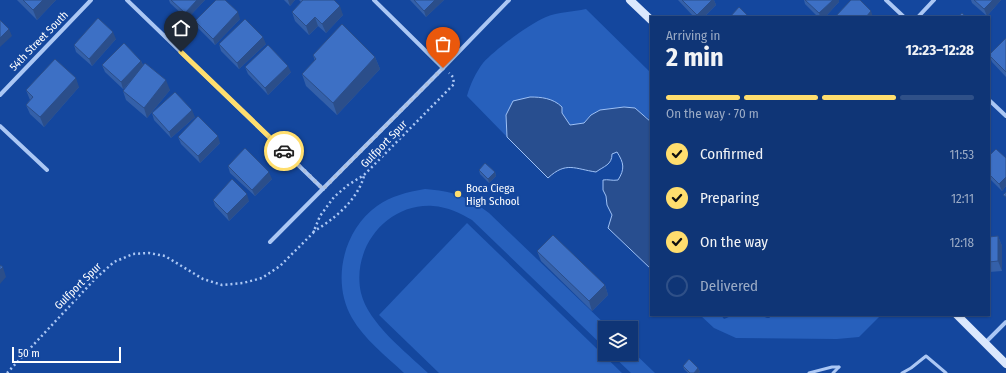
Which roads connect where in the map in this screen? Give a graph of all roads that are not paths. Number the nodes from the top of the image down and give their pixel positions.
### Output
1 (91, 0) edge
2 (127, 0) edge
3 (374, 0) edge
4 (509, 0) edge
5 (630, 0) edge
6 (886, 0) edge
7 (934, 0) edge
8 (903, 16) edge
9 (919, 16) edge
10 (650, 19) edge
11 (443, 68) junction
12 (0, 95) edge
13 (990, 101) edge
14 (1006, 116) edge
15 (0, 126) edge
16 (47, 170) dead end
17 (323, 189) junction
18 (270, 242) dead end
19 (957, 316) edge
20 (1006, 322) edge
21 (985, 343) junction
22 (1006, 364) edge
23 (809, 373) edge
24 (833, 373) edge
25 (902, 373) edge
26 (946, 373) edge

1 - 12 street, 54th Street South
2 - 17 street
3 - 11 street
4 - 11 street
5 - 10 street
6 - 8 street
7 - 9 street
11 - 17 street
13 - 14 street
15 - 16 street
17 - 18 street
19 - 21 street
20 - 21 street
21 - 22 street
23 - 24 lane
25 - 26 lane

